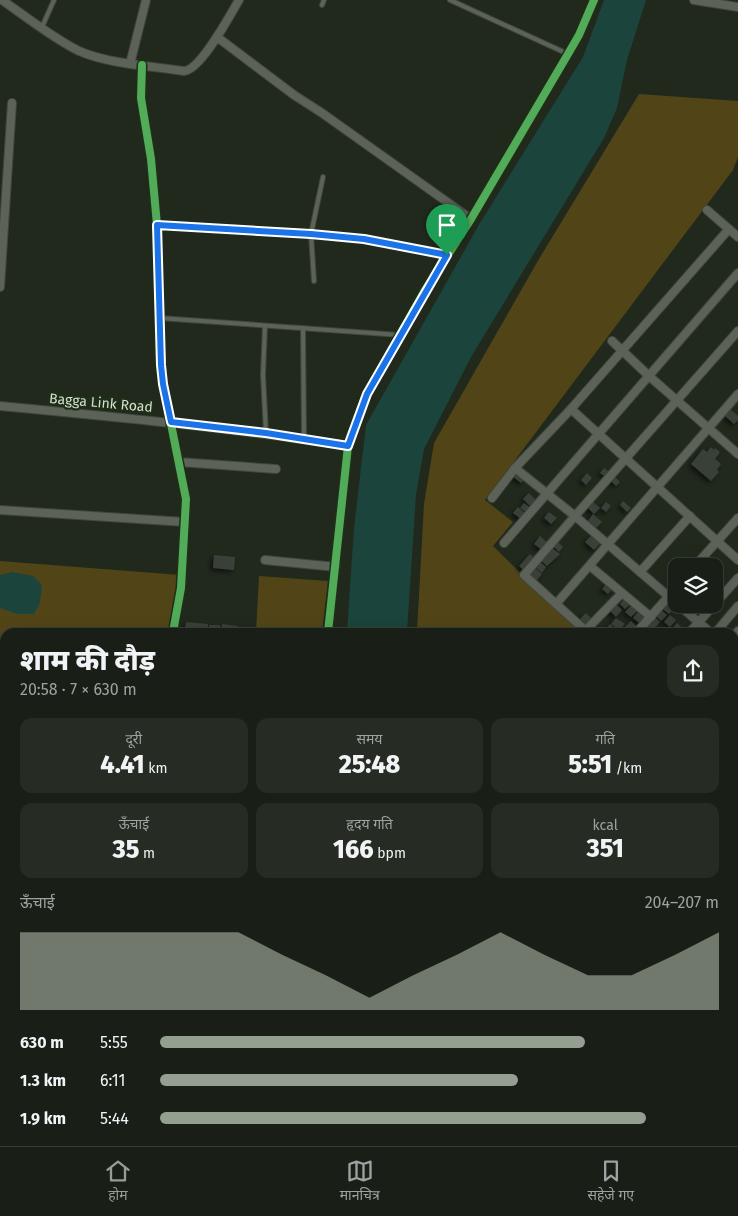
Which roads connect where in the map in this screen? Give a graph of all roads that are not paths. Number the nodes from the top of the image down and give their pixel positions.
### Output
1 (2, 0) edge
2 (54, 0) edge
3 (146, 0) edge
4 (239, 0) edge
5 (324, 0) edge
6 (450, 0) edge
7 (594, 0) edge
8 (694, 0) edge
9 (322, 5) dead end
10 (738, 7) edge
11 (42, 27) junction
12 (217, 37) junction
13 (568, 54) junction
14 (130, 64) junction
15 (142, 65) junction
16 (12, 103) dead end
17 (323, 177) dead end
18 (3, 178) edge
19 (707, 210) dead end
20 (471, 219) junction
21 (157, 225) junction
22 (729, 229) junction
23 (311, 234) junction
24 (738, 238) edge
25 (447, 255) junction
26 (738, 273) edge
27 (314, 281) dead end
28 (0, 287) edge
29 (159, 318) junction
30 (265, 326) junction
31 (303, 328) junction
32 (738, 331) edge
33 (400, 335) junction
34 (612, 341) dead end
35 (620, 350) junction
36 (649, 376) junction
37 (738, 394) edge
38 (676, 401) junction
39 (0, 406) edge
40 (570, 409) junction
41 (171, 422) junction
42 (708, 429) junction
43 (266, 433) junction
44 (599, 434) junction
45 (304, 439) junction
46 (348, 446) junction
47 (738, 454) edge
48 (626, 458) junction
49 (179, 462) junction
50 (515, 468) junction
51 (276, 469) dead end
52 (658, 487) junction
53 (548, 493) junction
54 (492, 498) dead end
55 (0, 510) edge
56 (574, 516) junction
57 (690, 516) junction
58 (738, 518) edge
59 (185, 522) junction
60 (717, 541) junction
61 (504, 544) dead end
62 (608, 545) junction
63 (702, 558) edge
64 (265, 560) dead end
65 (738, 560) edge
66 (590, 566) junction
67 (336, 567) junction
68 (640, 572) junction
69 (738, 578) edge
70 (622, 593) junction
71 (668, 597) joint
72 (556, 604) junction
73 (738, 606) edge
74 (687, 613) edge
75 (651, 617) junction
76 (698, 622) junction
77 (175, 628) edge
78 (328, 628) edge
79 (582, 628) edge
80 (590, 628) edge
81 (641, 628) edge
82 (693, 628) edge
83 (705, 628) edge
84 (719, 628) edge

1 - 11 street
2 - 11 lane
3 - 14 street
4 - 12 street
5 - 9 lane
6 - 13 lane
7 - 13 street
8 - 10 street
11 - 14 street
12 - 15 street
12 - 20 street
13 - 20 street
14 - 15 street
15 - 21 street
16 - 18 street
17 - 23 lane
18 - 28 street
19 - 22 street
20 - 25 street
21 - 23 lane
21 - 29 street
22 - 24 street
22 - 35 street
23 - 25 lane
23 - 27 lane
25 - 33 street
26 - 36 street
29 - 30 lane
29 - 41 street
30 - 31 lane
30 - 43 lane
31 - 33 lane
31 - 45 lane
32 - 38 street
33 - 46 street
34 - 35 street
35 - 36 street
35 - 40 street
36 - 38 street
36 - 44 street
37 - 42 street
38 - 42 street
38 - 48 street
39 - 41 street, Bagga Link Road
40 - 44 street
40 - 50 street
41 - 43 street, Bagga Link Road
41 - 49 street
42 - 47 street
42 - 52 street
43 - 45 street, Bagga Link Road
44 - 48 street
44 - 53 street
45 - 46 street, Bagga Link Road
46 - 67 street
48 - 52 street
48 - 56 street
49 - 51 street
49 - 59 street
50 - 53 street
50 - 54 street
52 - 57 street
52 - 62 street
53 - 56 street
53 - 61 street
55 - 59 street
56 - 62 street
56 - 72 street
57 - 60 street
57 - 68 street
58 - 60 street
59 - 77 street
60 - 63 street
60 - 65 street
62 - 66 street
62 - 68 street
64 - 67 street
66 - 70 street
66 - 72 street
67 - 78 street
68 - 71 street
69 - 76 street
70 - 75 street
70 - 80 street
71 - 75 street
72 - 79 street
73 - 84 street
74 - 76 street
75 - 81 street
76 - 82 street
76 - 83 street

